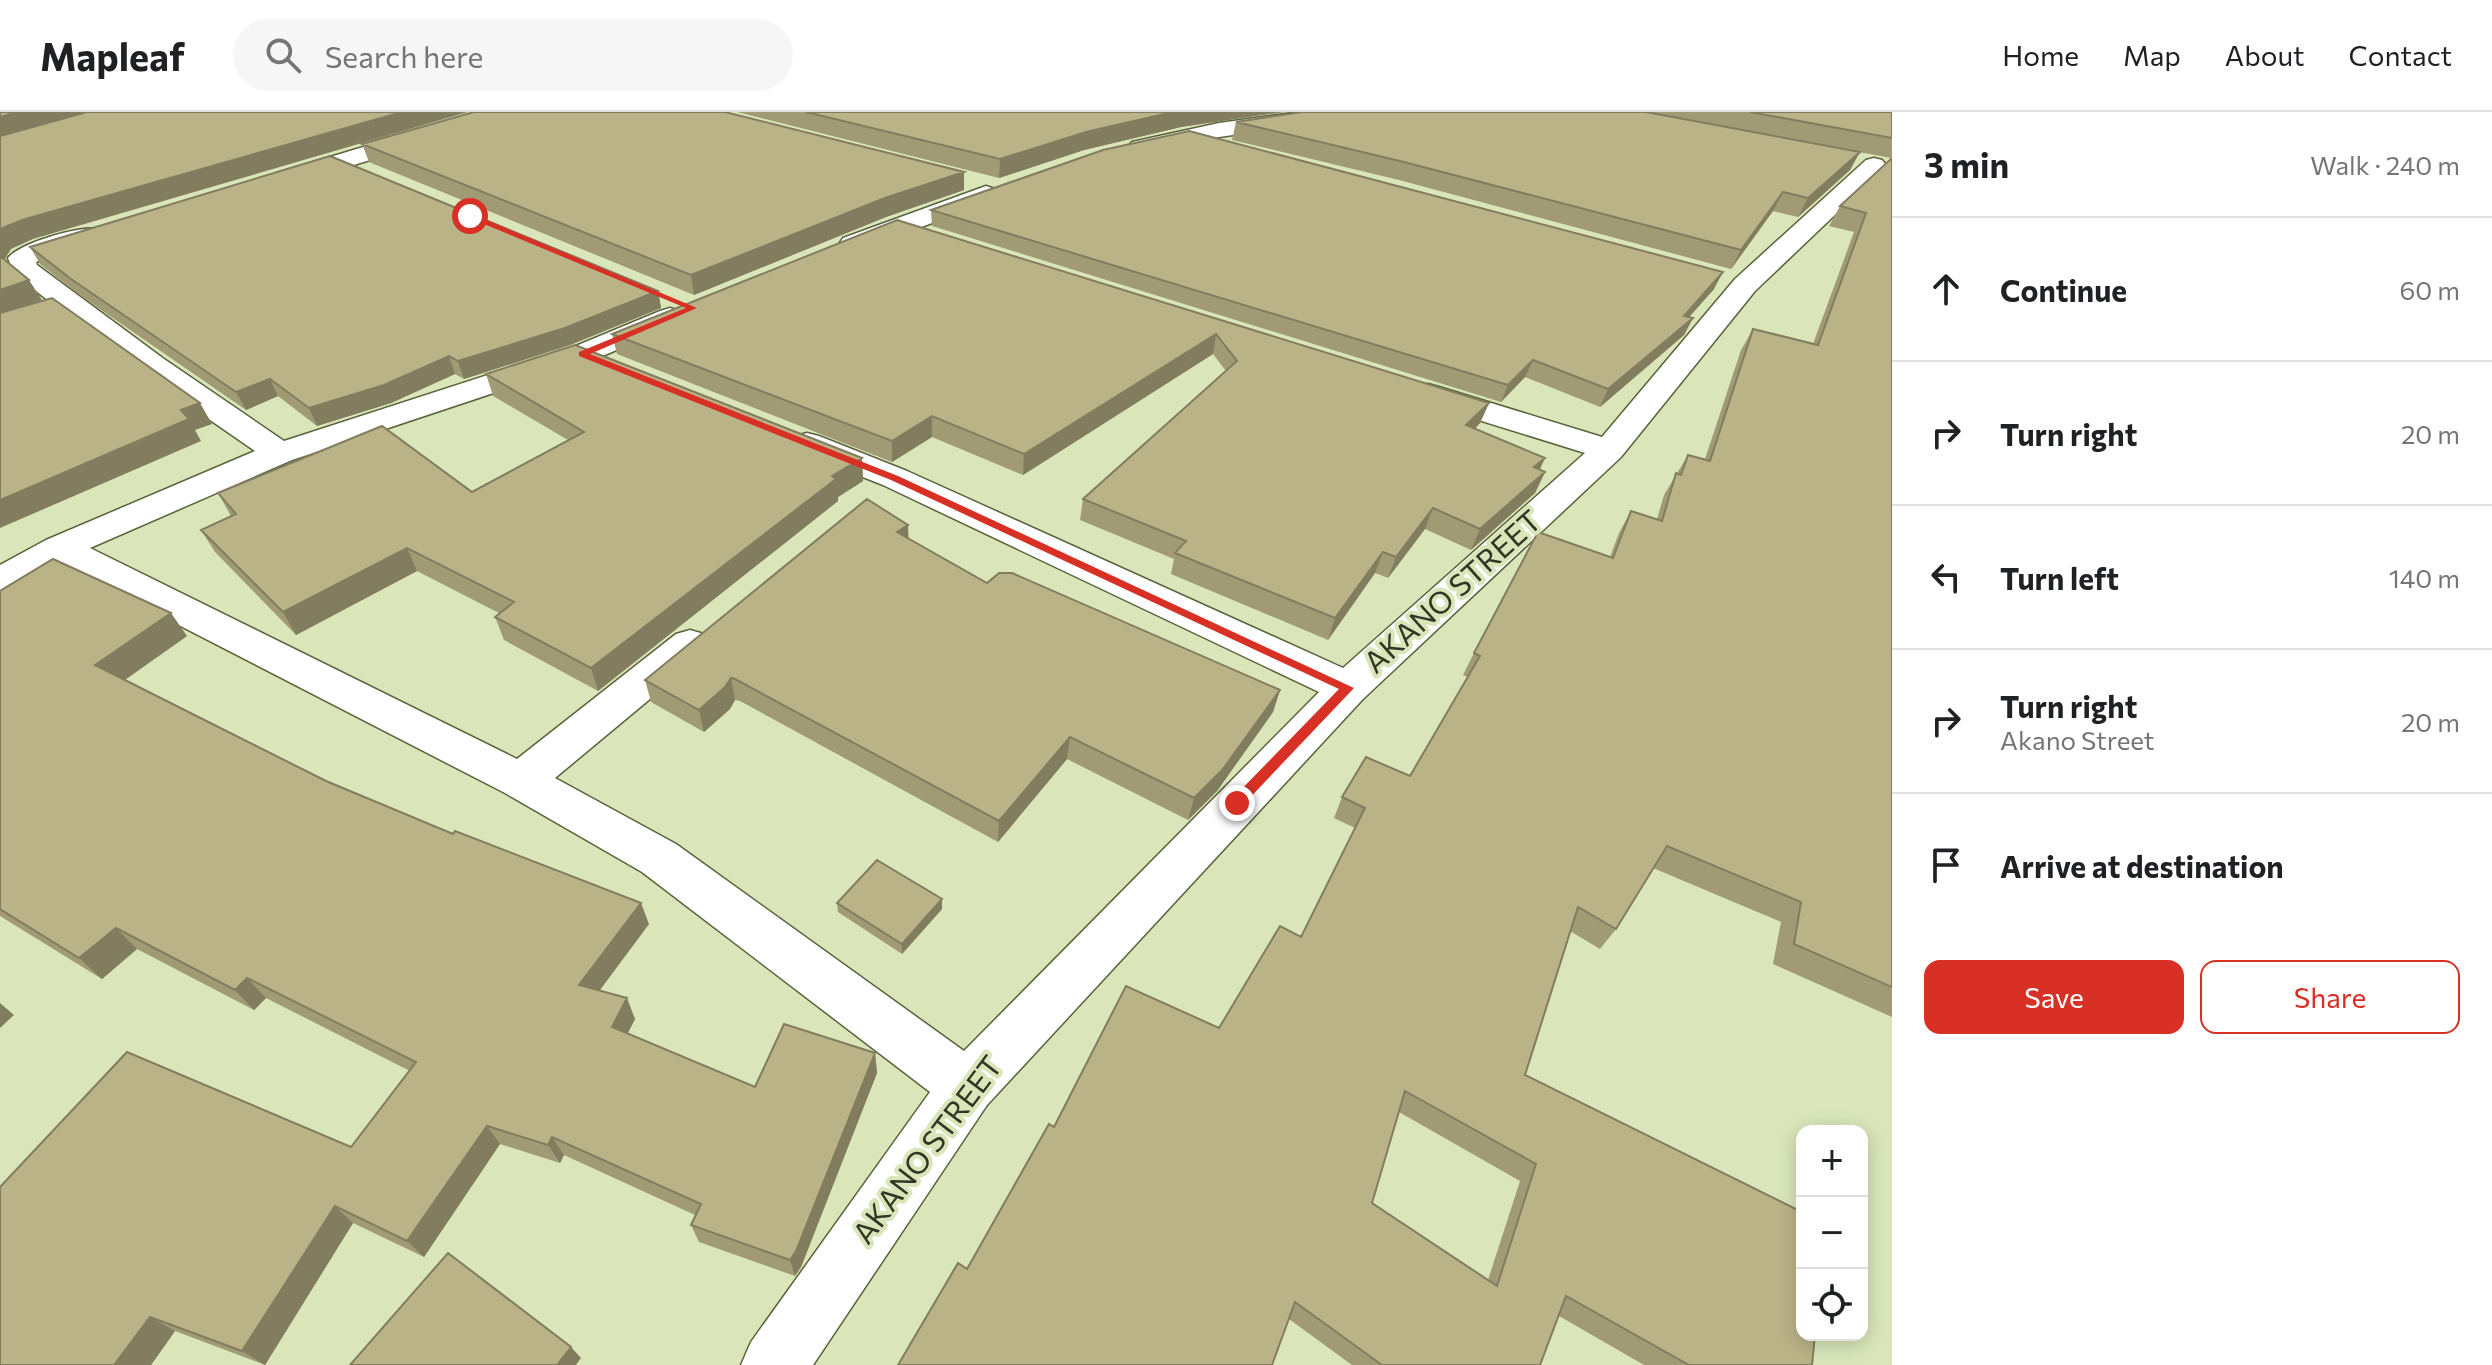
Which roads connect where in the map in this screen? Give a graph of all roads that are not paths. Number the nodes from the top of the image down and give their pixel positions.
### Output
1 (503, 112) edge
2 (1238, 112) edge
3 (1348, 112) edge
4 (1279, 121) junction
5 (1182, 137) junction
6 (1236, 151) edge
7 (1118, 152) edge
8 (340, 162) junction
9 (1870, 164) edge
10 (955, 177) edge
11 (384, 180) edge
12 (266, 183) edge
13 (118, 226) edge
14 (896, 226) junction
15 (941, 241) edge
16 (823, 255) edge
17 (665, 296) edge
18 (582, 354) junction
19 (627, 372) edge
20 (1400, 385) edge
21 (776, 431) edge
22 (1609, 450) junction
23 (280, 453) junction
24 (895, 478) junction
25 (858, 507) edge
26 (59, 548) junction
27 (0, 582) edge
28 (714, 625) edge
29 (1348, 688) junction
30 (521, 781) junction
31 (967, 1086) junction
32 (774, 1365) edge

1 - 8 street
2 - 4 street
3 - 4 street
4 - 5 street
5 - 6 street
5 - 7 street
8 - 11 street
8 - 12 street
9 - 22 street, AKANO STREET
10 - 14 street
13 - 23 street
14 - 15 street
14 - 16 street
17 - 18 street
18 - 19 street
18 - 23 street
20 - 22 street
21 - 24 street
22 - 29 street, AKANO STREET
23 - 26 street
24 - 25 street
24 - 29 street
26 - 27 street
26 - 30 street
28 - 30 street
29 - 31 street, AKANO STREET
30 - 31 street
31 - 32 street, AKANO STREET

